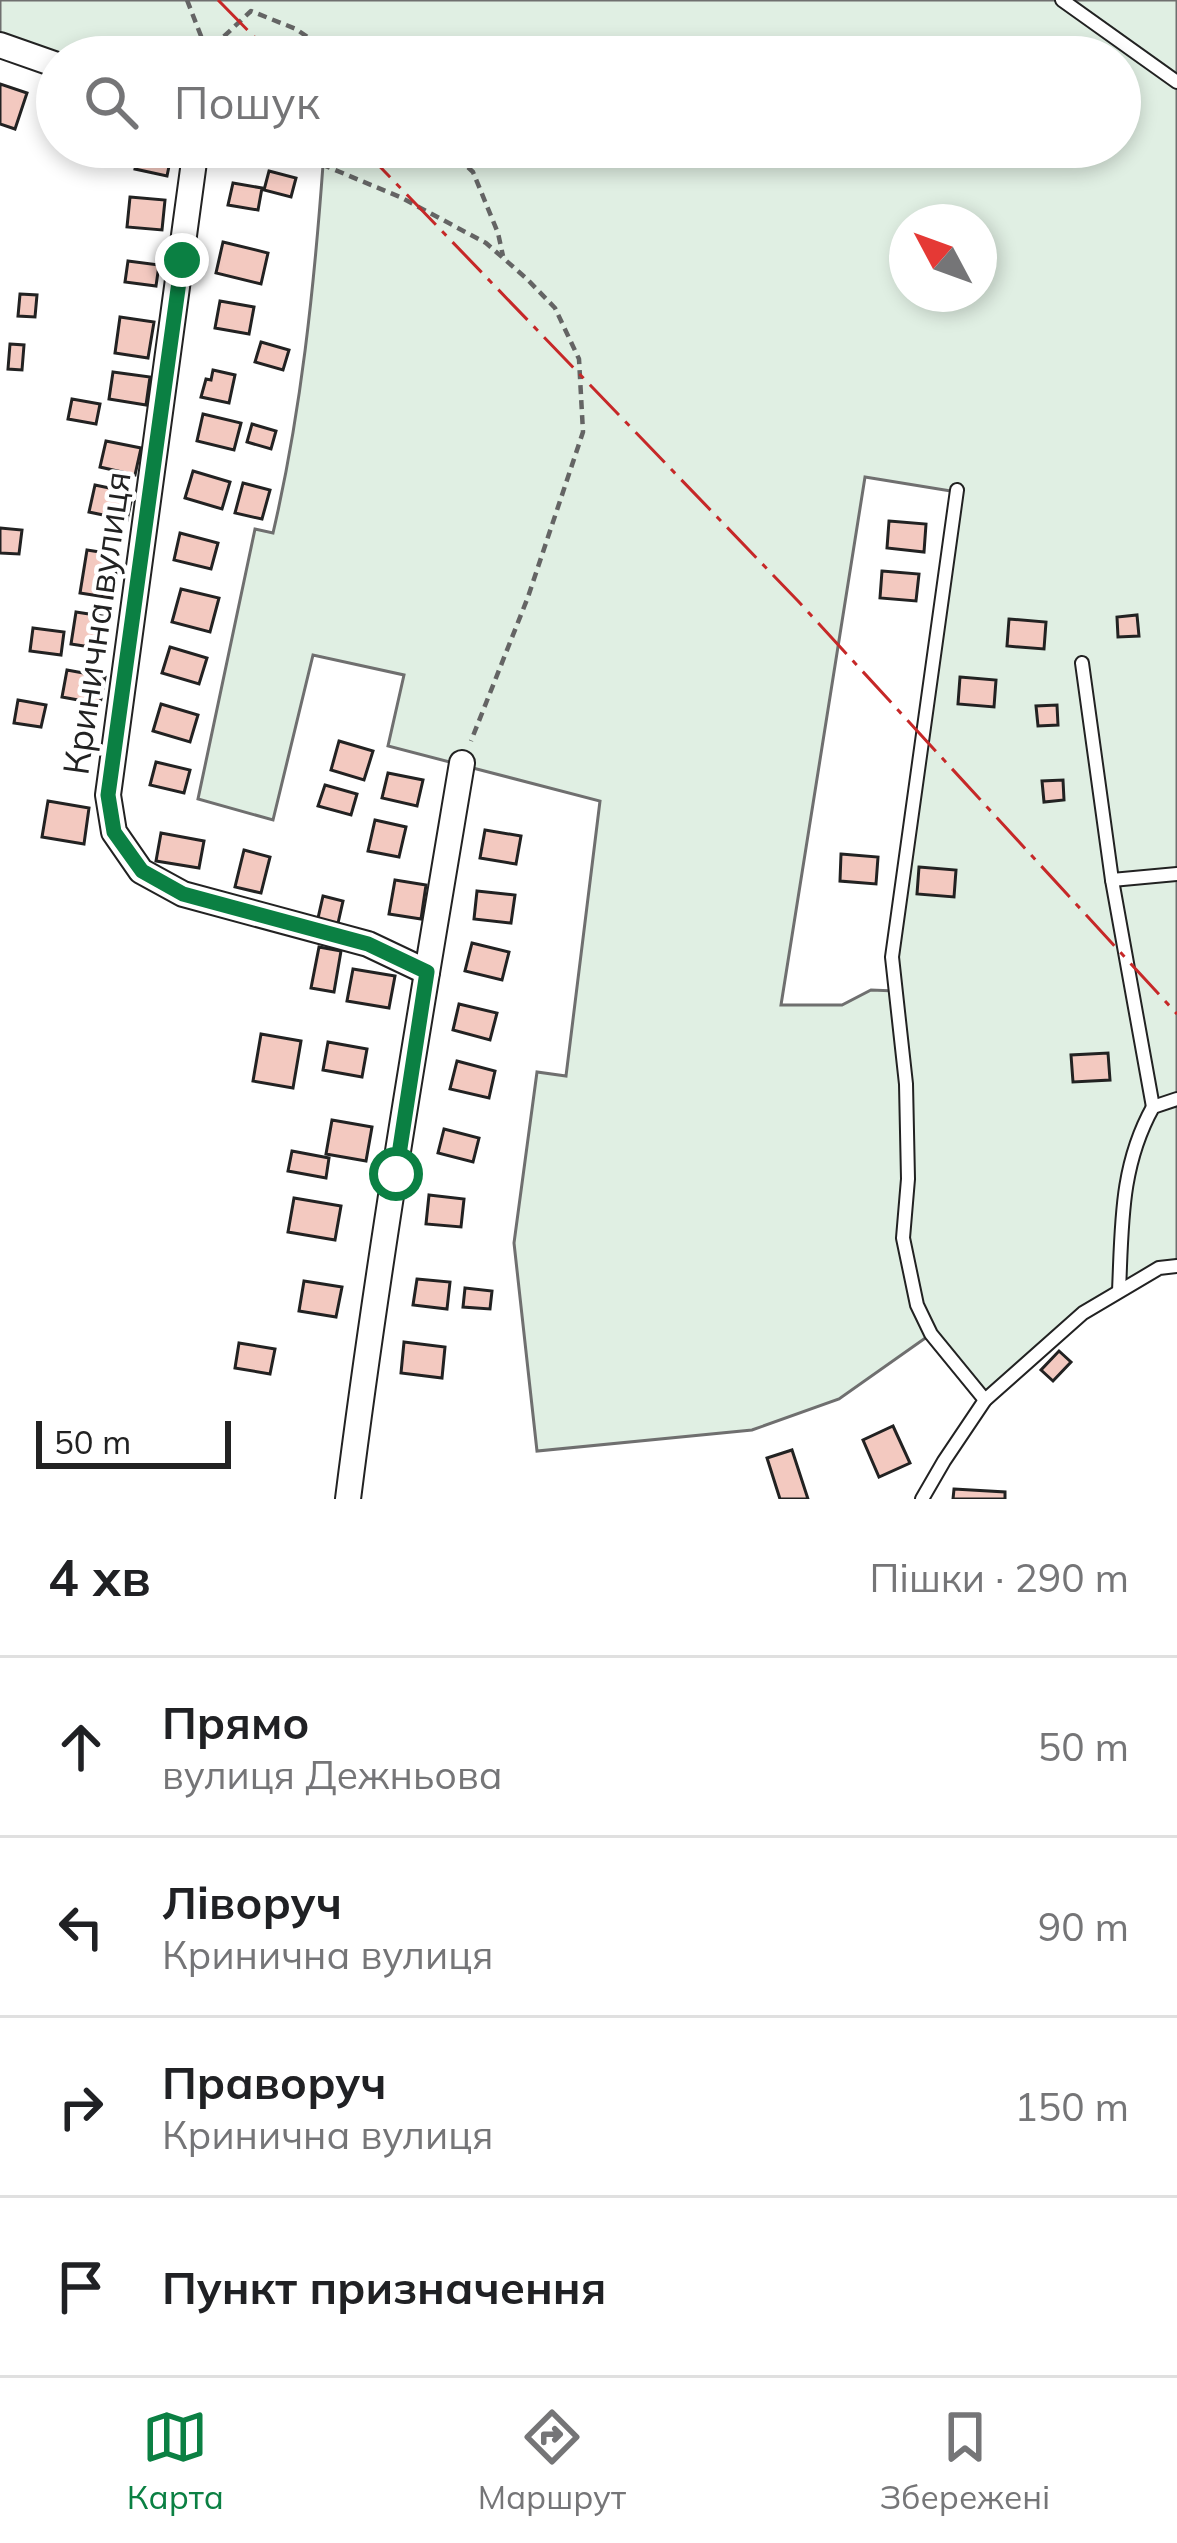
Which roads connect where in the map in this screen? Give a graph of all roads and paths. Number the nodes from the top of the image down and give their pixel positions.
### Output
1 (187, 0) edge
2 (1062, 0) edge
3 (201, 36) edge
4 (224, 36) edge
5 (306, 36) edge
6 (1112, 36) edge
7 (0, 45) edge
8 (1141, 56) edge
9 (36, 58) edge
10 (1177, 82) edge
11 (193, 168) edge
12 (331, 168) edge
13 (469, 168) edge
14 (503, 257) junction
15 (957, 490) dead end
16 (1082, 663) dead end
17 (462, 763) joint
18 (1177, 874) edge
19 (1112, 880) junction
20 (427, 972) junction
21 (1177, 1099) edge
22 (1153, 1107) junction
23 (1177, 1266) edge
24 (1119, 1292) junction
25 (985, 1400) junction
26 (348, 1499) edge
27 (922, 1499) edge

1 - 3 path
2 - 6 lane
4 - 5 path
7 - 9 street
8 - 10 lane
11 - 20 street, Кринична вулиця
12 - 14 path
13 - 14 path
14 - 17 path
15 - 25 lane
16 - 19 lane
17 - 20 street
18 - 19 lane
19 - 22 lane
20 - 26 street
21 - 22 lane
22 - 24 lane
23 - 24 lane
24 - 25 lane
25 - 27 lane

